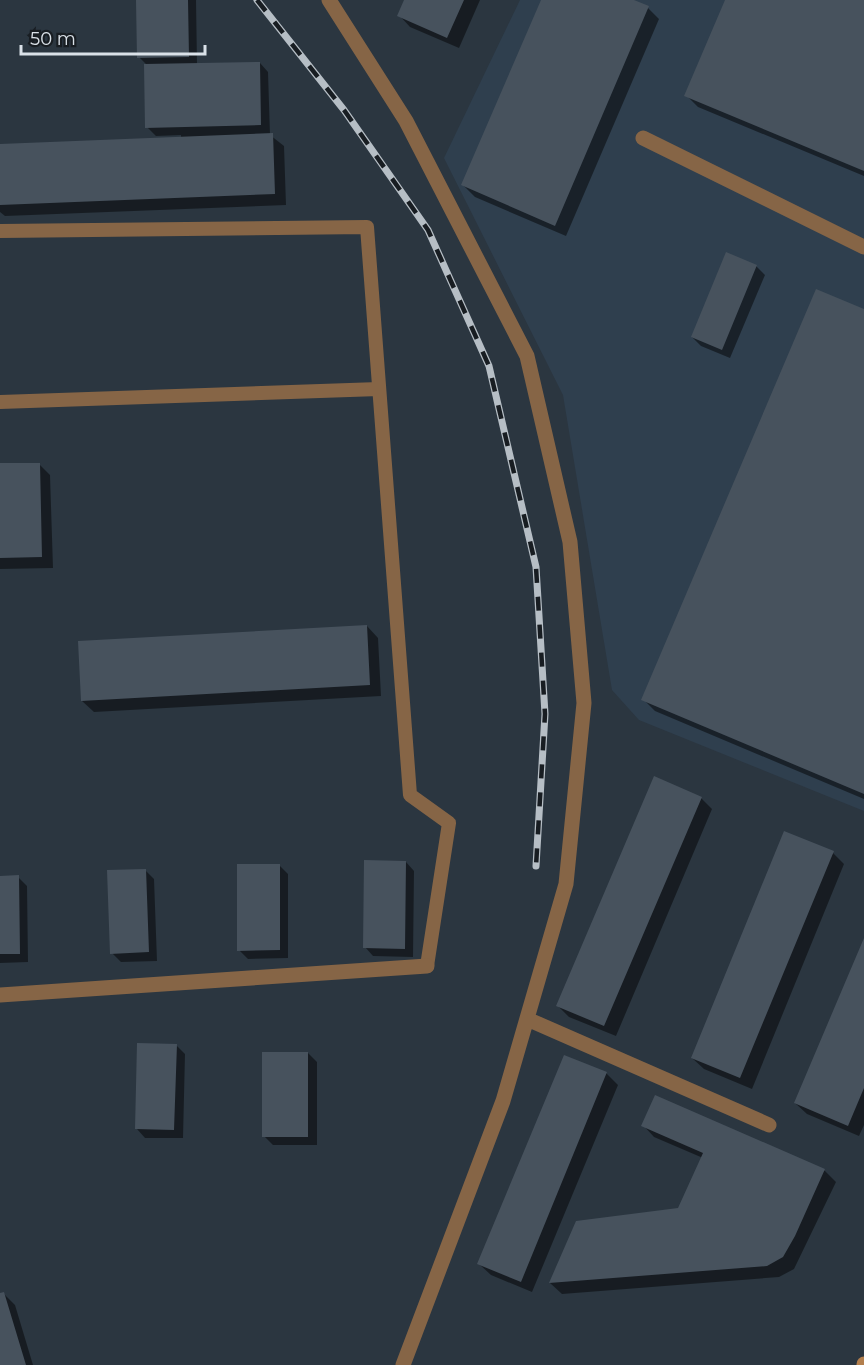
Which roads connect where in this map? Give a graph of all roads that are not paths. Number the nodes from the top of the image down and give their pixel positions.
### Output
1 (329, 0) edge
2 (643, 138) dead end
3 (0, 231) edge
4 (864, 247) edge
5 (379, 389) junction
6 (0, 402) edge
7 (427, 966) joint
8 (0, 995) edge
9 (527, 1019) junction
10 (769, 1125) dead end
11 (403, 1365) edge

1 - 9 street
2 - 4 street
3 - 5 lane
5 - 6 lane
5 - 7 lane
7 - 8 street
9 - 10 street
9 - 11 street

